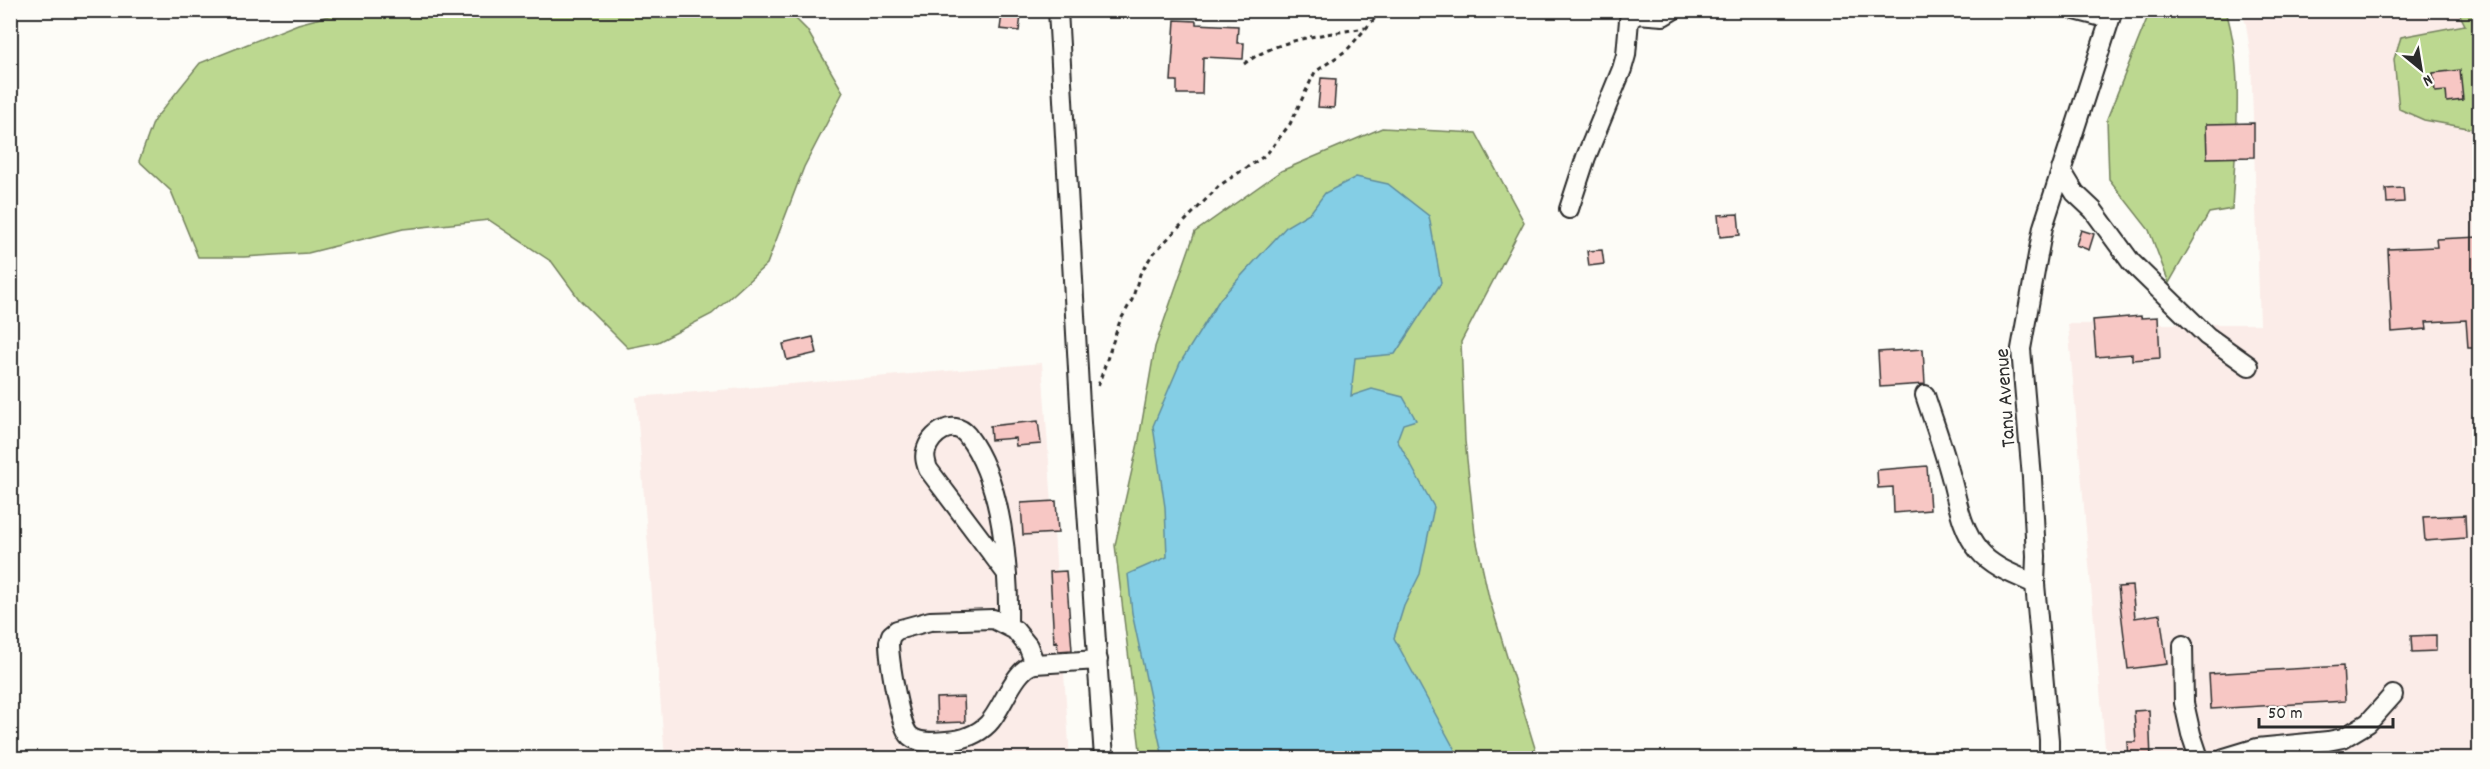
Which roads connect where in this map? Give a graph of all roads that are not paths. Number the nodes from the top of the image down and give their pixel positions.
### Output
1 (1058, 10) edge
2 (1673, 10) edge
3 (2075, 10) edge
4 (2111, 15) edge
5 (2061, 170) junction
6 (1569, 209) dead end
7 (2249, 366) dead end
8 (1925, 395) dead end
9 (1007, 574) junction
10 (2034, 584) junction
11 (1008, 625) junction
12 (2183, 645) dead end
13 (1098, 660) junction
14 (1035, 664) junction
15 (2393, 696) dead end
16 (1104, 759) edge
17 (2049, 759) edge
18 (2199, 759) edge
19 (2224, 759) edge

1 - 13 street
2 - 6 street
3 - 4 street
4 - 5 street, Tanu Avenue
5 - 7 street
5 - 10 street, Tanu Avenue
8 - 10 street
9 - 9 street
9 - 11 street
10 - 17 street, Tanu Avenue
11 - 14 street
11 - 14 street
12 - 18 street
13 - 14 street
13 - 16 street
15 - 19 street

